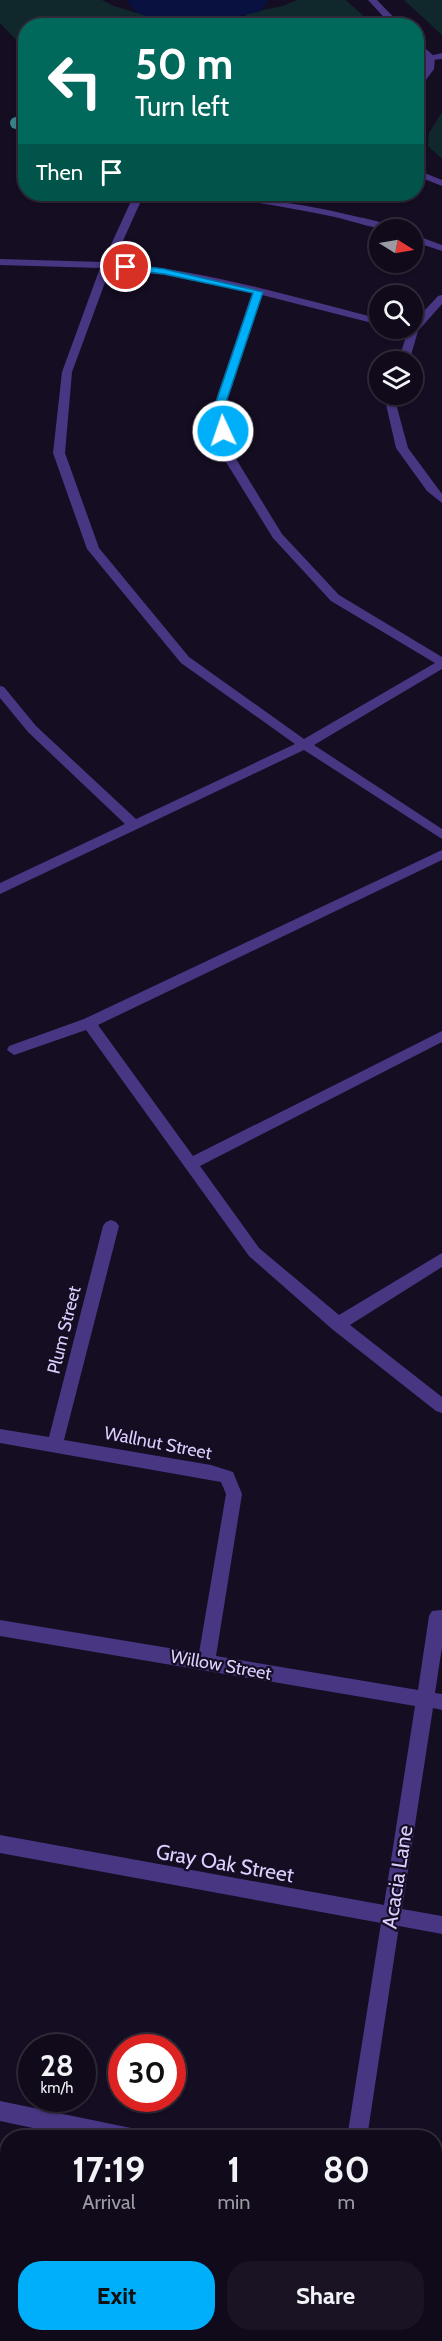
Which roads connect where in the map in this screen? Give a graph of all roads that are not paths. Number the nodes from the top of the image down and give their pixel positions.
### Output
1 (372, 0) edge
2 (390, 18) edge
3 (424, 52) edge
4 (429, 57) junction
5 (442, 57) edge
6 (424, 76) edge
7 (424, 176) edge
8 (442, 183) edge
9 (136, 201) edge
10 (250, 201) edge
11 (369, 223) edge
12 (423, 241) edge
13 (442, 248) edge
14 (0, 262) edge
15 (107, 265) junction
16 (258, 292) junction
17 (442, 298) edge
18 (423, 316) edge
19 (369, 319) edge
20 (391, 405) edge
21 (442, 500) edge
22 (442, 663) edge
23 (0, 690) edge
24 (304, 745) junction
25 (134, 825) junction
26 (442, 835) edge
27 (442, 855) edge
28 (0, 889) edge
29 (89, 1023) junction
30 (442, 1036) edge
31 (14, 1050) dead end
32 (190, 1164) junction
33 (111, 1226) dead end
34 (442, 1259) edge
35 (338, 1324) junction
36 (442, 1406) edge
37 (0, 1437) edge
38 (55, 1444) junction
39 (438, 1616) dead end
40 (0, 1628) edge
41 (206, 1663) junction
42 (434, 1701) edge
43 (0, 1845) edge
44 (391, 1917) junction
45 (442, 1925) edge
46 (0, 2111) edge
47 (92, 2130) edge
48 (358, 2130) edge

1 - 2 street
3 - 4 street
4 - 5 street
4 - 6 street
7 - 8 street
9 - 15 street
10 - 11 street
12 - 13 street
14 - 15 street
15 - 16 street
15 - 24 street
16 - 19 street
16 - 22 street
17 - 18 street
20 - 21 street
22 - 24 street
23 - 25 street
24 - 25 street
24 - 26 street
25 - 28 street
27 - 29 street
29 - 31 street
29 - 32 street
30 - 32 street
32 - 35 street
33 - 38 street, Plum Street
34 - 35 street
35 - 36 street
37 - 38 street, Wallnut Street
38 - 41 street, Wallnut Street
39 - 42 street, Acacia Lane
40 - 41 street, Willow Street
41 - 42 street, Willow Street
42 - 44 street, Acacia Lane
43 - 44 street, Gray Oak Street
44 - 45 street, Gray Oak Street
44 - 48 street, Acacia Lane
46 - 47 street

